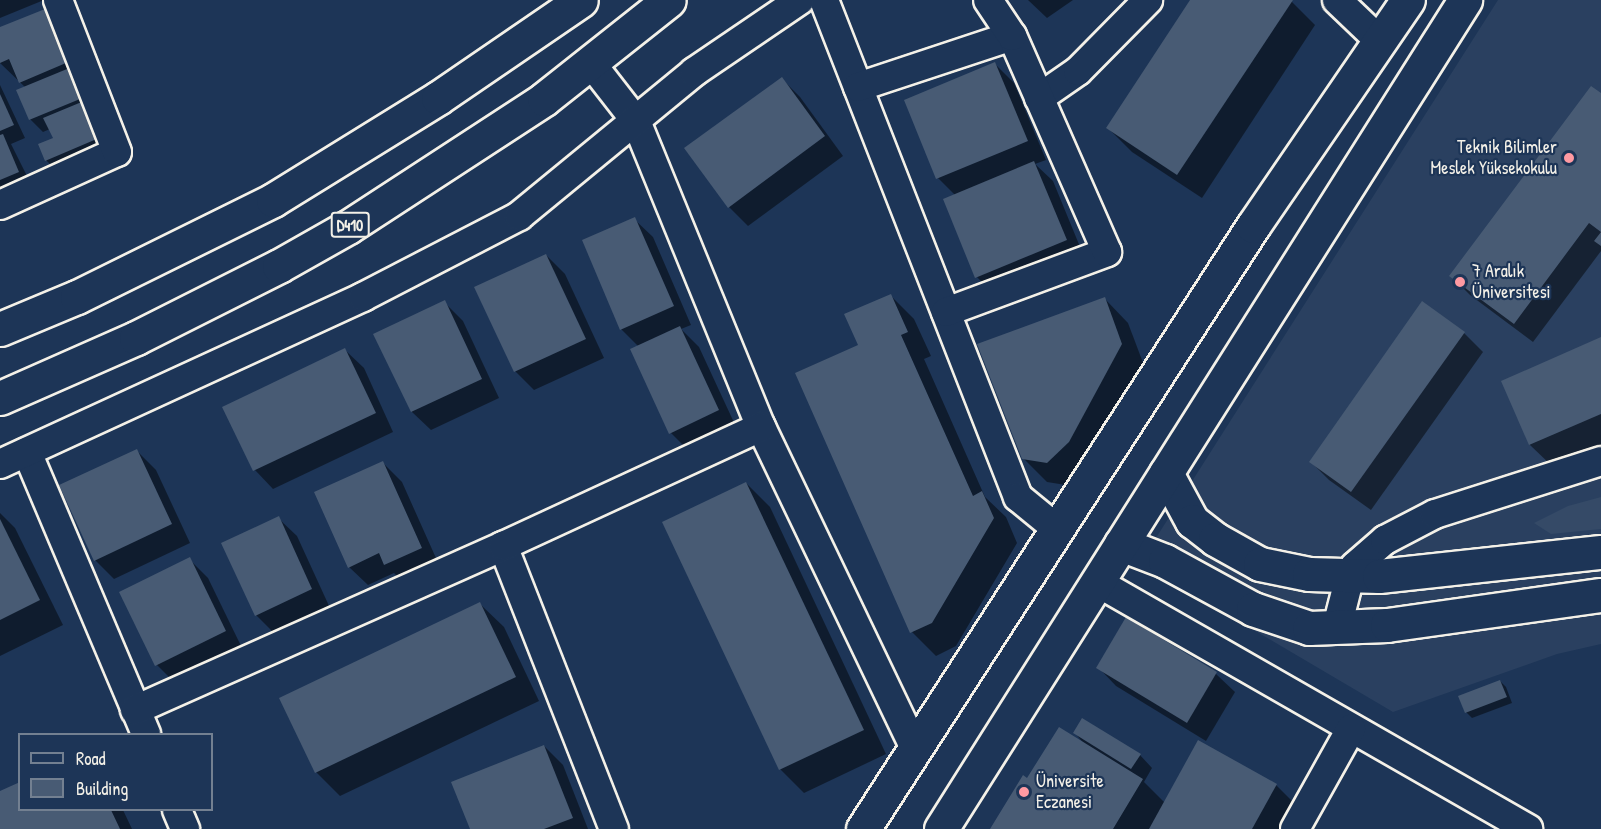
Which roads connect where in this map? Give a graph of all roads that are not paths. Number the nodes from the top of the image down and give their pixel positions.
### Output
1 (58, 0) edge
2 (580, 0) edge
3 (669, 0) edge
4 (800, 0) edge
5 (824, 0) edge
6 (988, 0) edge
7 (1148, 0) edge
8 (1337, 0) edge
9 (1408, 0) edge
10 (1465, 0) edge
11 (1012, 36) junction
12 (1381, 42) junction
13 (590, 62) junction
14 (858, 87) junction
15 (1040, 98) junction
16 (636, 121) junction
17 (0, 205) edge
18 (946, 312) junction
19 (0, 328) edge
20 (0, 398) edge
21 (761, 427) junction
22 (27, 452) junction
23 (1601, 461) edge
24 (0, 464) edge
25 (1166, 473) junction
26 (1057, 529) junction
27 (1120, 544) junction
28 (503, 546) junction
29 (1601, 552) edge
30 (1350, 576) junction
31 (1097, 582) junction
32 (1601, 595) edge
33 (1337, 627) junction
34 (140, 722) edge
35 (1352, 729) junction
36 (915, 748) junction
37 (177, 811) edge
38 (185, 829) edge
39 (614, 829) edge
40 (863, 829) edge
41 (941, 829) edge
42 (1295, 829) edge
43 (1528, 829) edge

1 - 17 street
2 - 19 main road
3 - 13 main road, D410
4 - 16 street
5 - 14 street
6 - 11 street
7 - 15 street
8 - 12 street
9 - 12 main road
10 - 25 main road
11 - 14 street
11 - 15 street
12 - 26 main road
13 - 16 street
13 - 20 main road, D410
14 - 18 street
15 - 18 street
16 - 21 street
16 - 22 street
18 - 26 street
21 - 28 street
21 - 36 street
22 - 24 street
22 - 34 street
23 - 30 street
25 - 27 main road
25 - 30 main road
26 - 36 main road
27 - 31 main road
27 - 33 main road
28 - 34 street
28 - 39 street
29 - 30 main road
30 - 33 street
31 - 35 street
31 - 41 main road
32 - 33 main road
35 - 42 street
35 - 43 street
36 - 40 main road
37 - 38 street

